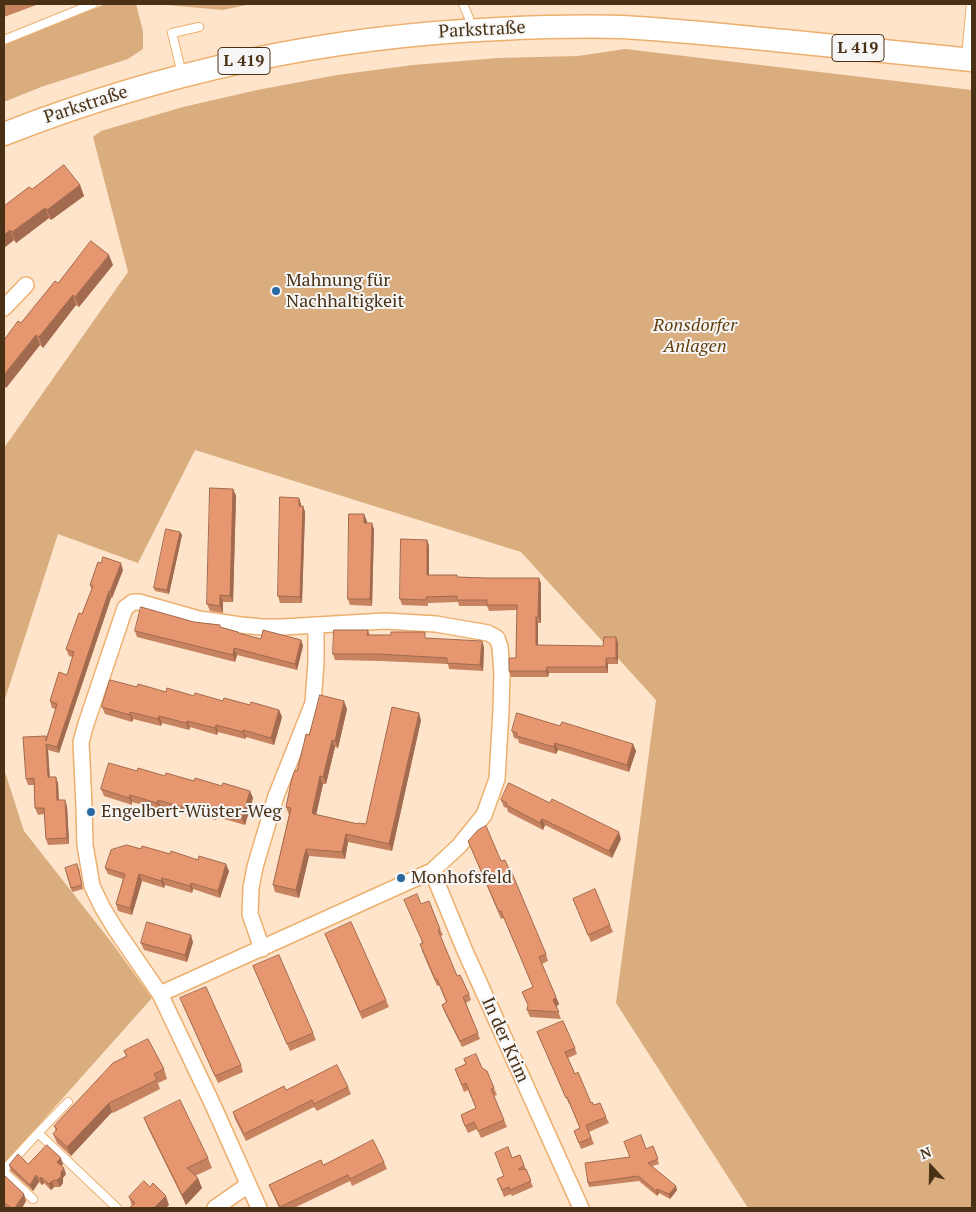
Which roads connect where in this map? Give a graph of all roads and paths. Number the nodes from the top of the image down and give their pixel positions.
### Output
1 (93, 4) edge
2 (463, 4) edge
3 (971, 4) edge
4 (199, 27) dead end
5 (470, 30) junction
6 (4, 40) edge
7 (969, 60) edge
8 (183, 76) junction
9 (4, 134) edge
10 (26, 285) dead end
11 (4, 308) edge
12 (316, 625) junction
13 (432, 871) junction
14 (262, 949) junction
15 (160, 994) junction
16 (68, 1102) dead end
17 (38, 1133) junction
18 (4, 1171) edge
19 (248, 1185) junction
20 (33, 1199) dead end
21 (117, 1208) edge
22 (215, 1208) edge
23 (259, 1208) edge
24 (581, 1208) edge

1 - 6 lane
2 - 5 lane
3 - 7 lane
4 - 8 lane
5 - 7 main road, Parkstraße / L 419
5 - 8 main road, Parkstraße / L 419
8 - 9 main road, Parkstraße / L 419
10 - 11 street
12 - 13 street
12 - 14 street
12 - 15 street
13 - 14 street
13 - 24 street, In der Krim
14 - 15 street
15 - 19 street
16 - 17 lane
17 - 18 lane
17 - 21 lane
18 - 20 lane
19 - 22 street
19 - 23 street

